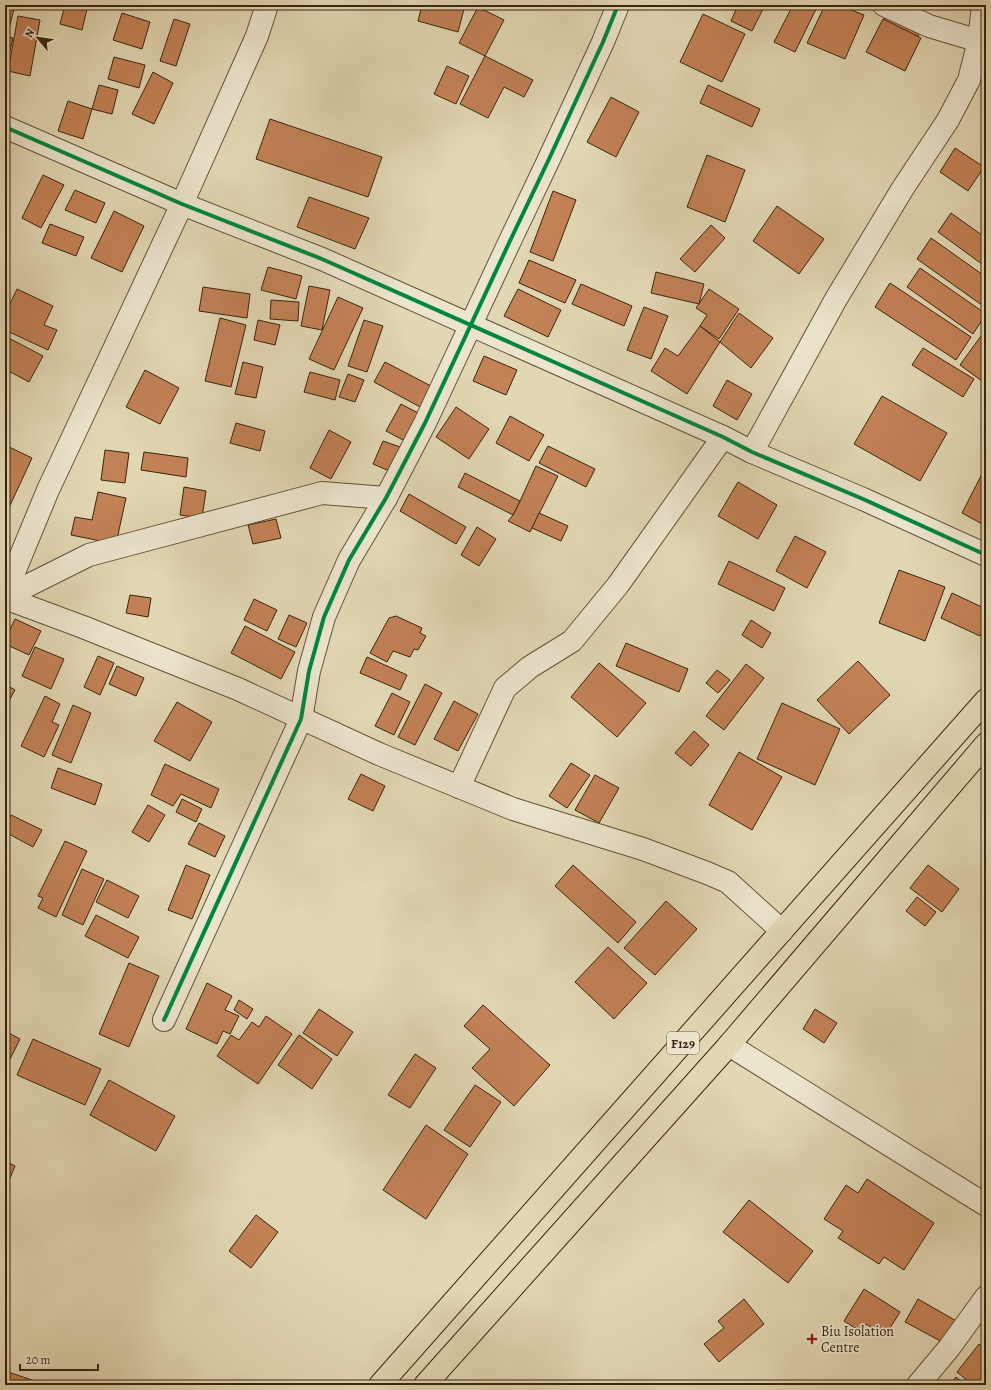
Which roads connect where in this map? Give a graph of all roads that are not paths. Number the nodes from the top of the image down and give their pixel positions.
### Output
1 (267, 5) edge
2 (618, 5) edge
3 (884, 5) edge
4 (983, 5) edge
5 (982, 42) edge
6 (5, 127) edge
7 (182, 204) junction
8 (471, 325) junction
9 (723, 437) junction
10 (752, 452) junction
11 (386, 498) junction
12 (986, 555) edge
13 (5, 594) edge
14 (5, 597) edge
15 (986, 700) edge
16 (301, 719) junction
17 (986, 744) edge
18 (458, 787) junction
19 (782, 931) junction
20 (164, 1020) dead end
21 (729, 1045) junction
22 (986, 1205) edge
23 (986, 1297) edge
24 (380, 1385) edge
25 (425, 1385) edge
26 (918, 1385) edge

1 - 7 street
2 - 8 street
3 - 5 street
4 - 5 street
5 - 10 street
6 - 7 street
7 - 8 street
7 - 13 street
8 - 9 street
8 - 11 street
9 - 10 street
9 - 18 street
10 - 12 street
11 - 14 street
11 - 16 street
14 - 16 street
15 - 19 main road, F129
16 - 18 street
16 - 20 street
17 - 21 main road, F129
18 - 19 street
19 - 24 main road, F129
21 - 22 street
21 - 25 main road, F129
23 - 26 street

